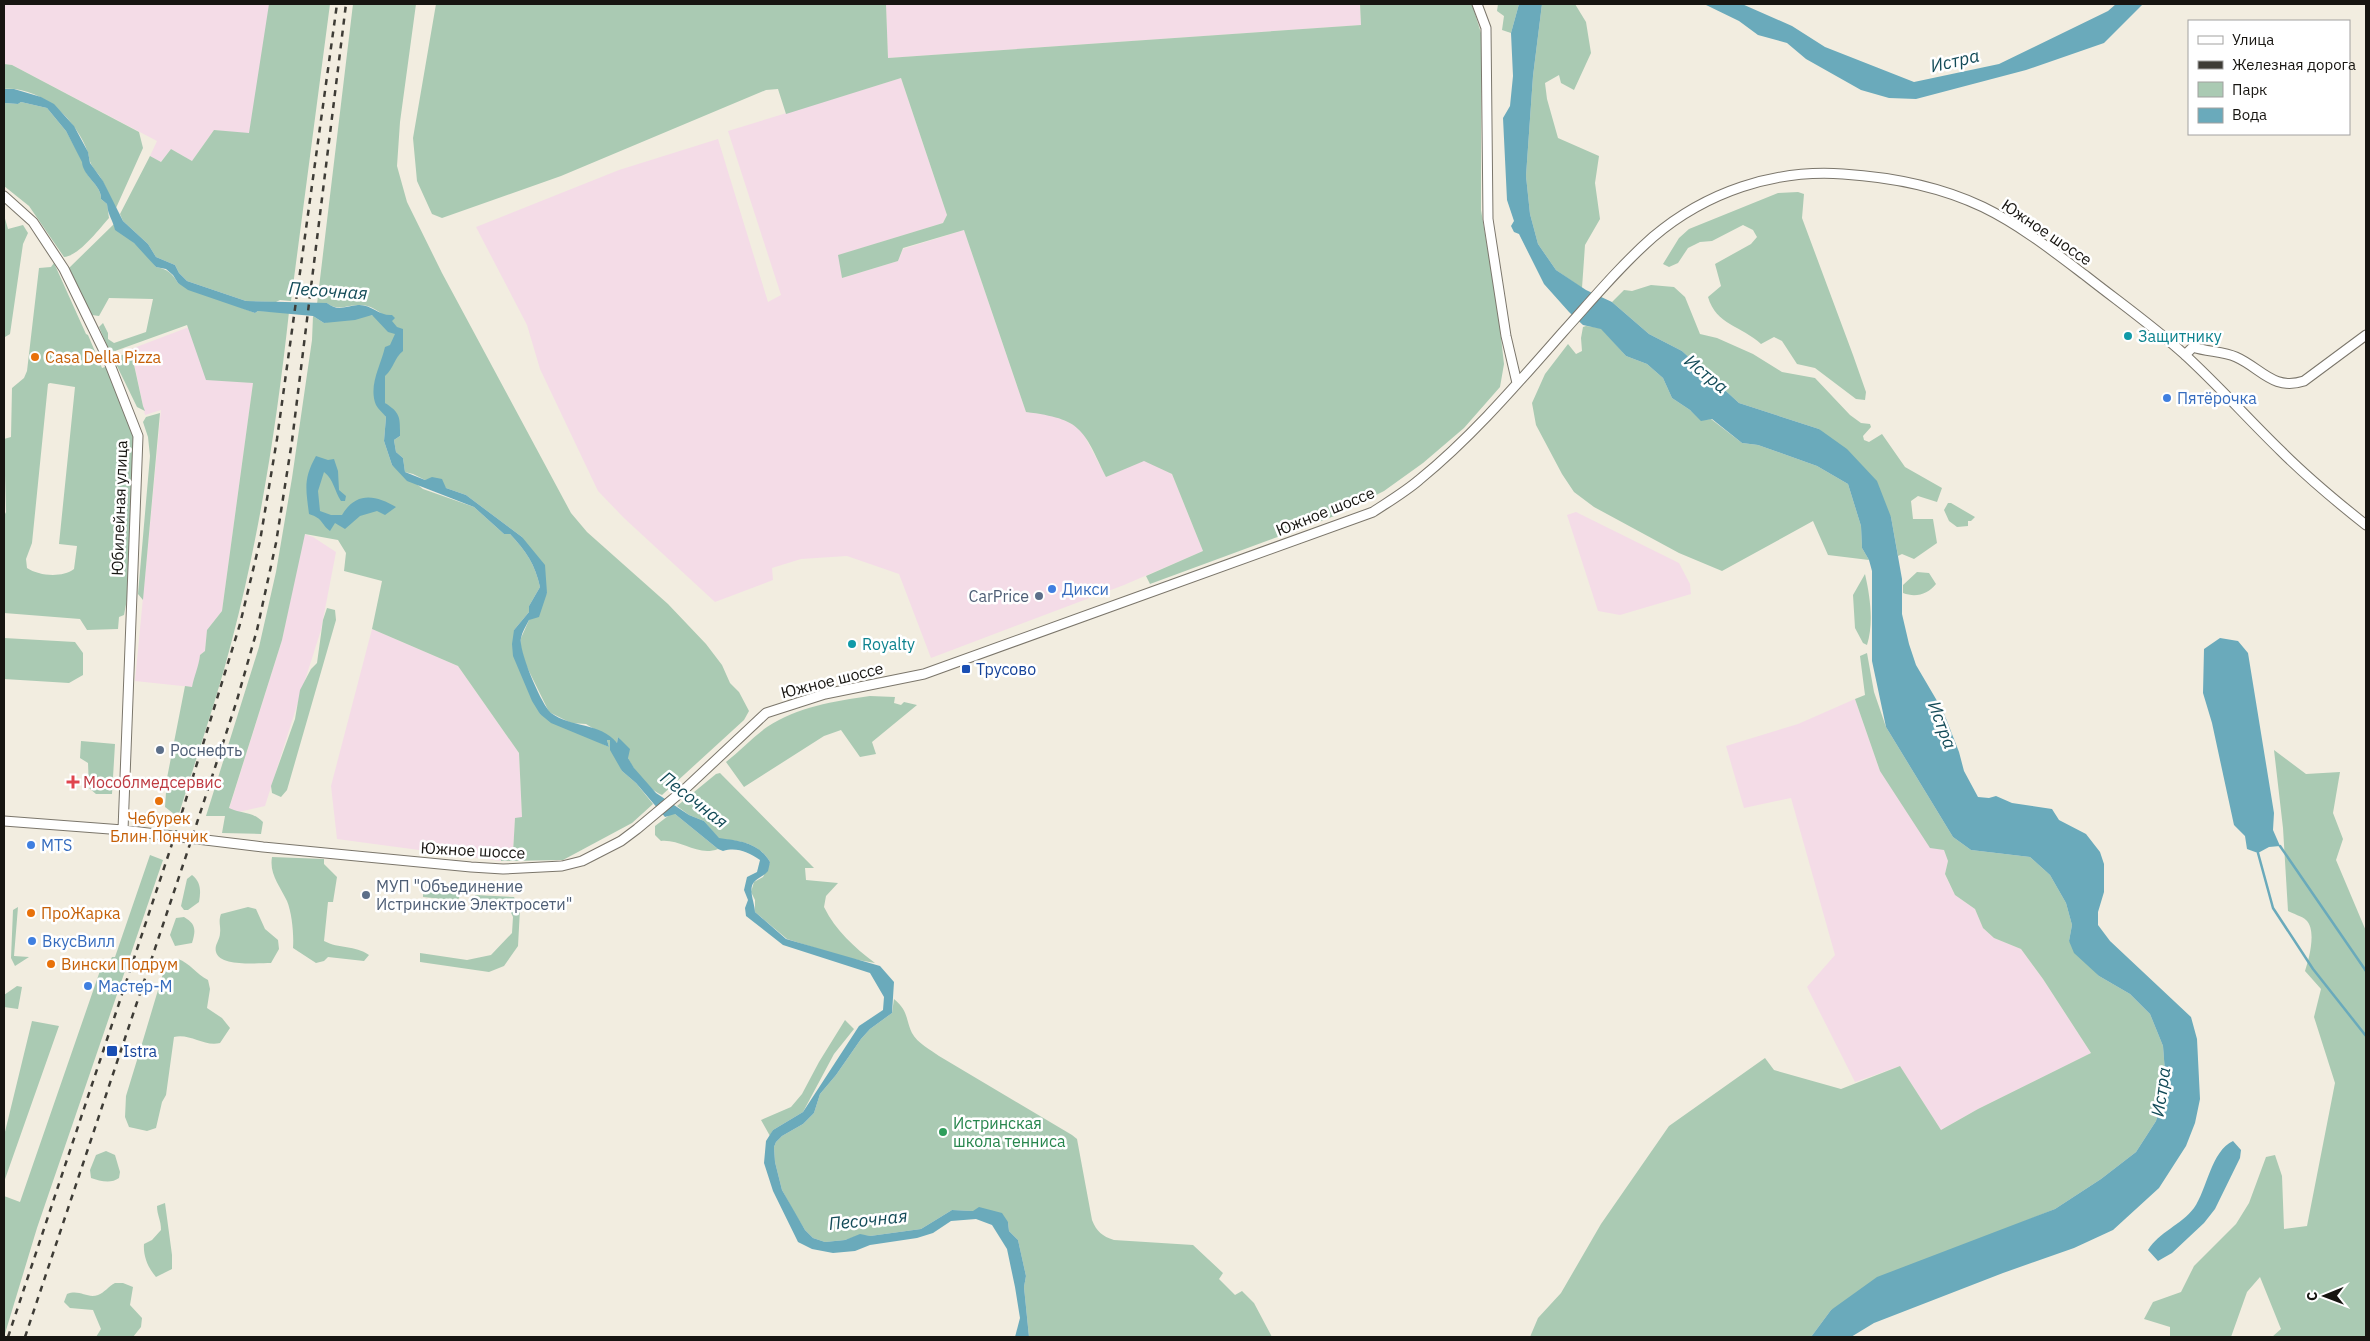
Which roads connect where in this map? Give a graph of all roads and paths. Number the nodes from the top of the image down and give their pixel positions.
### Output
1 (1477, 4) edge
2 (4, 196) edge
3 (2366, 335) edge
4 (2185, 355) junction
5 (1517, 383) junction
6 (2366, 525) edge
7 (4, 821) edge
8 (127, 830) junction

1 - 5 main road
2 - 8 main road, Юбилейная улица
3 - 4 main road
4 - 5 main road, Южное шоссе
4 - 6 main road, Южное шоссе
5 - 8 main road, Южное шоссе
7 - 8 main road, Южное шоссе

